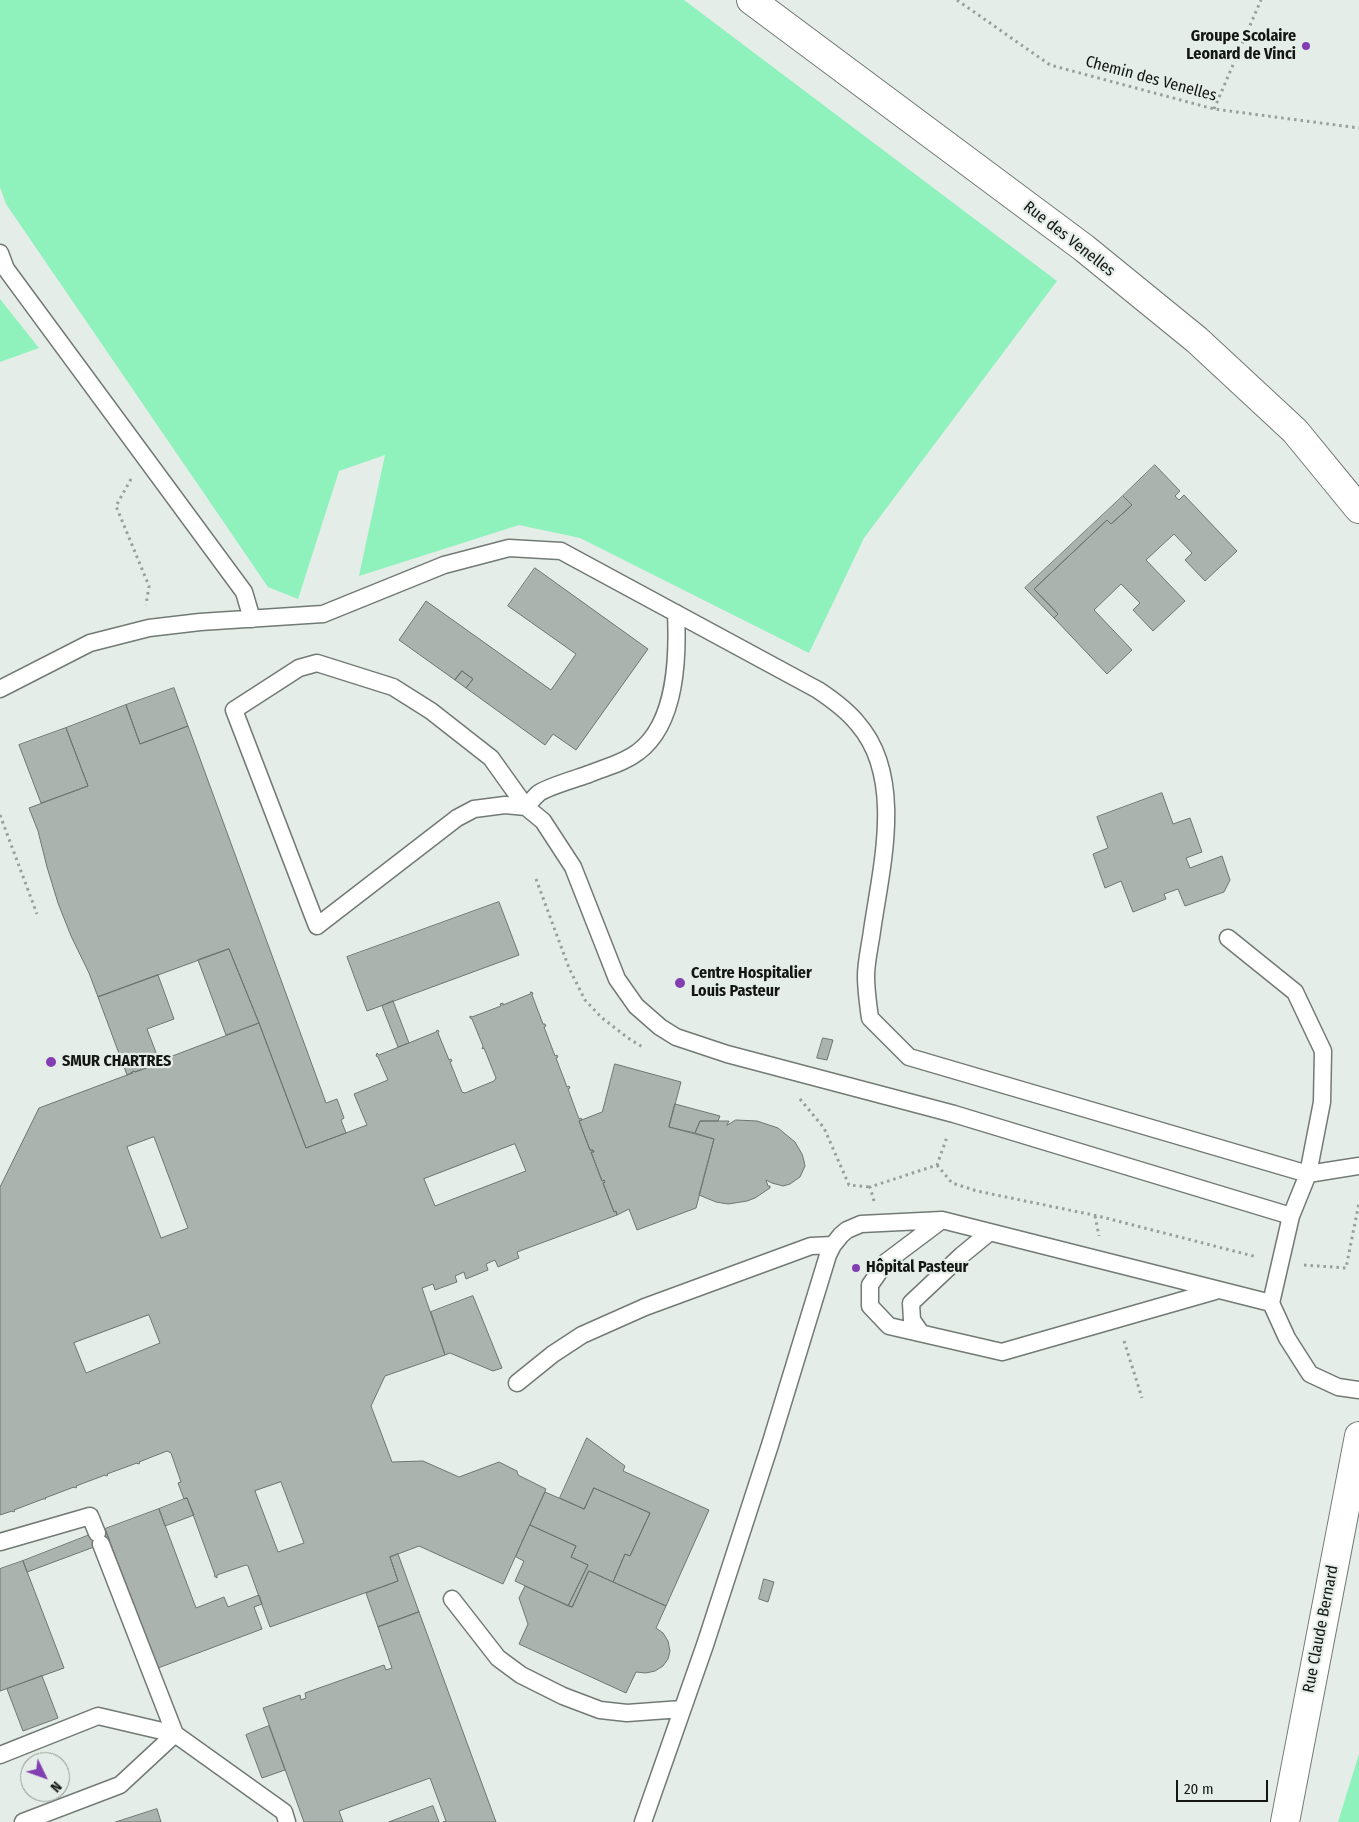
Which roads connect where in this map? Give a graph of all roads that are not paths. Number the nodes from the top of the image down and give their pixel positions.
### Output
1 (752, 0) edge
2 (0, 253) edge
3 (1359, 509) edge
4 (676, 613) junction
5 (252, 619) junction
6 (0, 689) edge
7 (526, 807) junction
8 (1228, 938) dead end
9 (1359, 1166) edge
10 (1308, 1174) junction
11 (1292, 1216) junction
12 (942, 1220) junction
13 (990, 1232) junction
14 (833, 1245) junction
15 (1217, 1290) junction
16 (1271, 1303) junction
17 (921, 1333) junction
18 (517, 1383) dead end
19 (1359, 1390) edge
20 (1359, 1436) edge
21 (0, 1542) edge
22 (452, 1599) dead end
23 (682, 1709) junction
24 (175, 1734) junction
25 (0, 1755) edge
26 (22, 1822) edge
27 (287, 1822) edge
28 (643, 1822) edge
29 (1285, 1822) edge

1 - 3 street, Rue des Venelles
2 - 5 lane
4 - 5 lane
4 - 7 lane
4 - 10 lane
5 - 6 lane
7 - 7 lane
7 - 11 lane
8 - 10 lane
9 - 10 lane
10 - 11 lane
11 - 16 lane
12 - 13 lane
12 - 14 lane
12 - 17 lane
13 - 15 lane
13 - 17 lane
14 - 18 lane
14 - 23 lane
15 - 16 lane
15 - 17 lane
16 - 19 lane
20 - 29 street, Rue Claude Bernard
21 - 24 lane
22 - 23 lane
23 - 28 lane
24 - 25 lane
24 - 26 lane
24 - 27 lane

